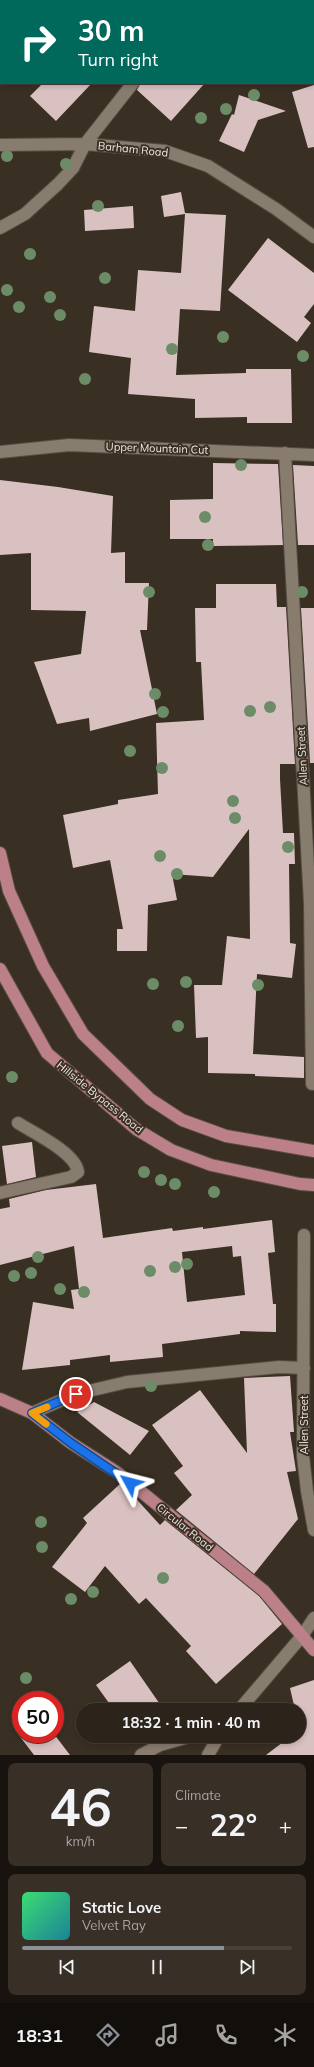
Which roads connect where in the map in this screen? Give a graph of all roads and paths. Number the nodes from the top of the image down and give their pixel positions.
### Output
1 (132, 84) edge
2 (85, 144) junction
3 (0, 146) edge
4 (0, 228) edge
5 (314, 237) edge
6 (0, 452) edge
7 (286, 453) junction
8 (314, 455) edge
9 (0, 853) edge
10 (0, 968) edge
11 (312, 1084) dead end
12 (18, 1123) dead end
13 (314, 1151) edge
14 (314, 1185) edge
15 (0, 1193) edge
16 (304, 1235) dead end
17 (304, 1368) junction
18 (0, 1399) edge
19 (32, 1413) junction
20 (314, 1530) edge
21 (314, 1618) edge
22 (302, 1636) junction
23 (314, 1650) edge
24 (245, 1703) edge
25 (167, 1743) edge
26 (215, 1743) edge
27 (141, 1755) edge
28 (208, 1755) edge

1 - 2 street
2 - 3 street, Barham Road
2 - 4 street
2 - 5 street, Barham Road
6 - 7 street, Upper Mountain Cut
7 - 8 street, Upper Mountain Cut
7 - 11 street, Allen Street
9 - 13 main road
10 - 14 main road, Hillside Bypass Road
12 - 15 street
16 - 17 street, Allen Street
17 - 19 street
17 - 20 street, Allen Street
18 - 19 main road, Circular Road
19 - 22 main road, Circular Road
21 - 22 street
22 - 23 main road, Circular Road
22 - 24 street
25 - 27 street
26 - 28 street

